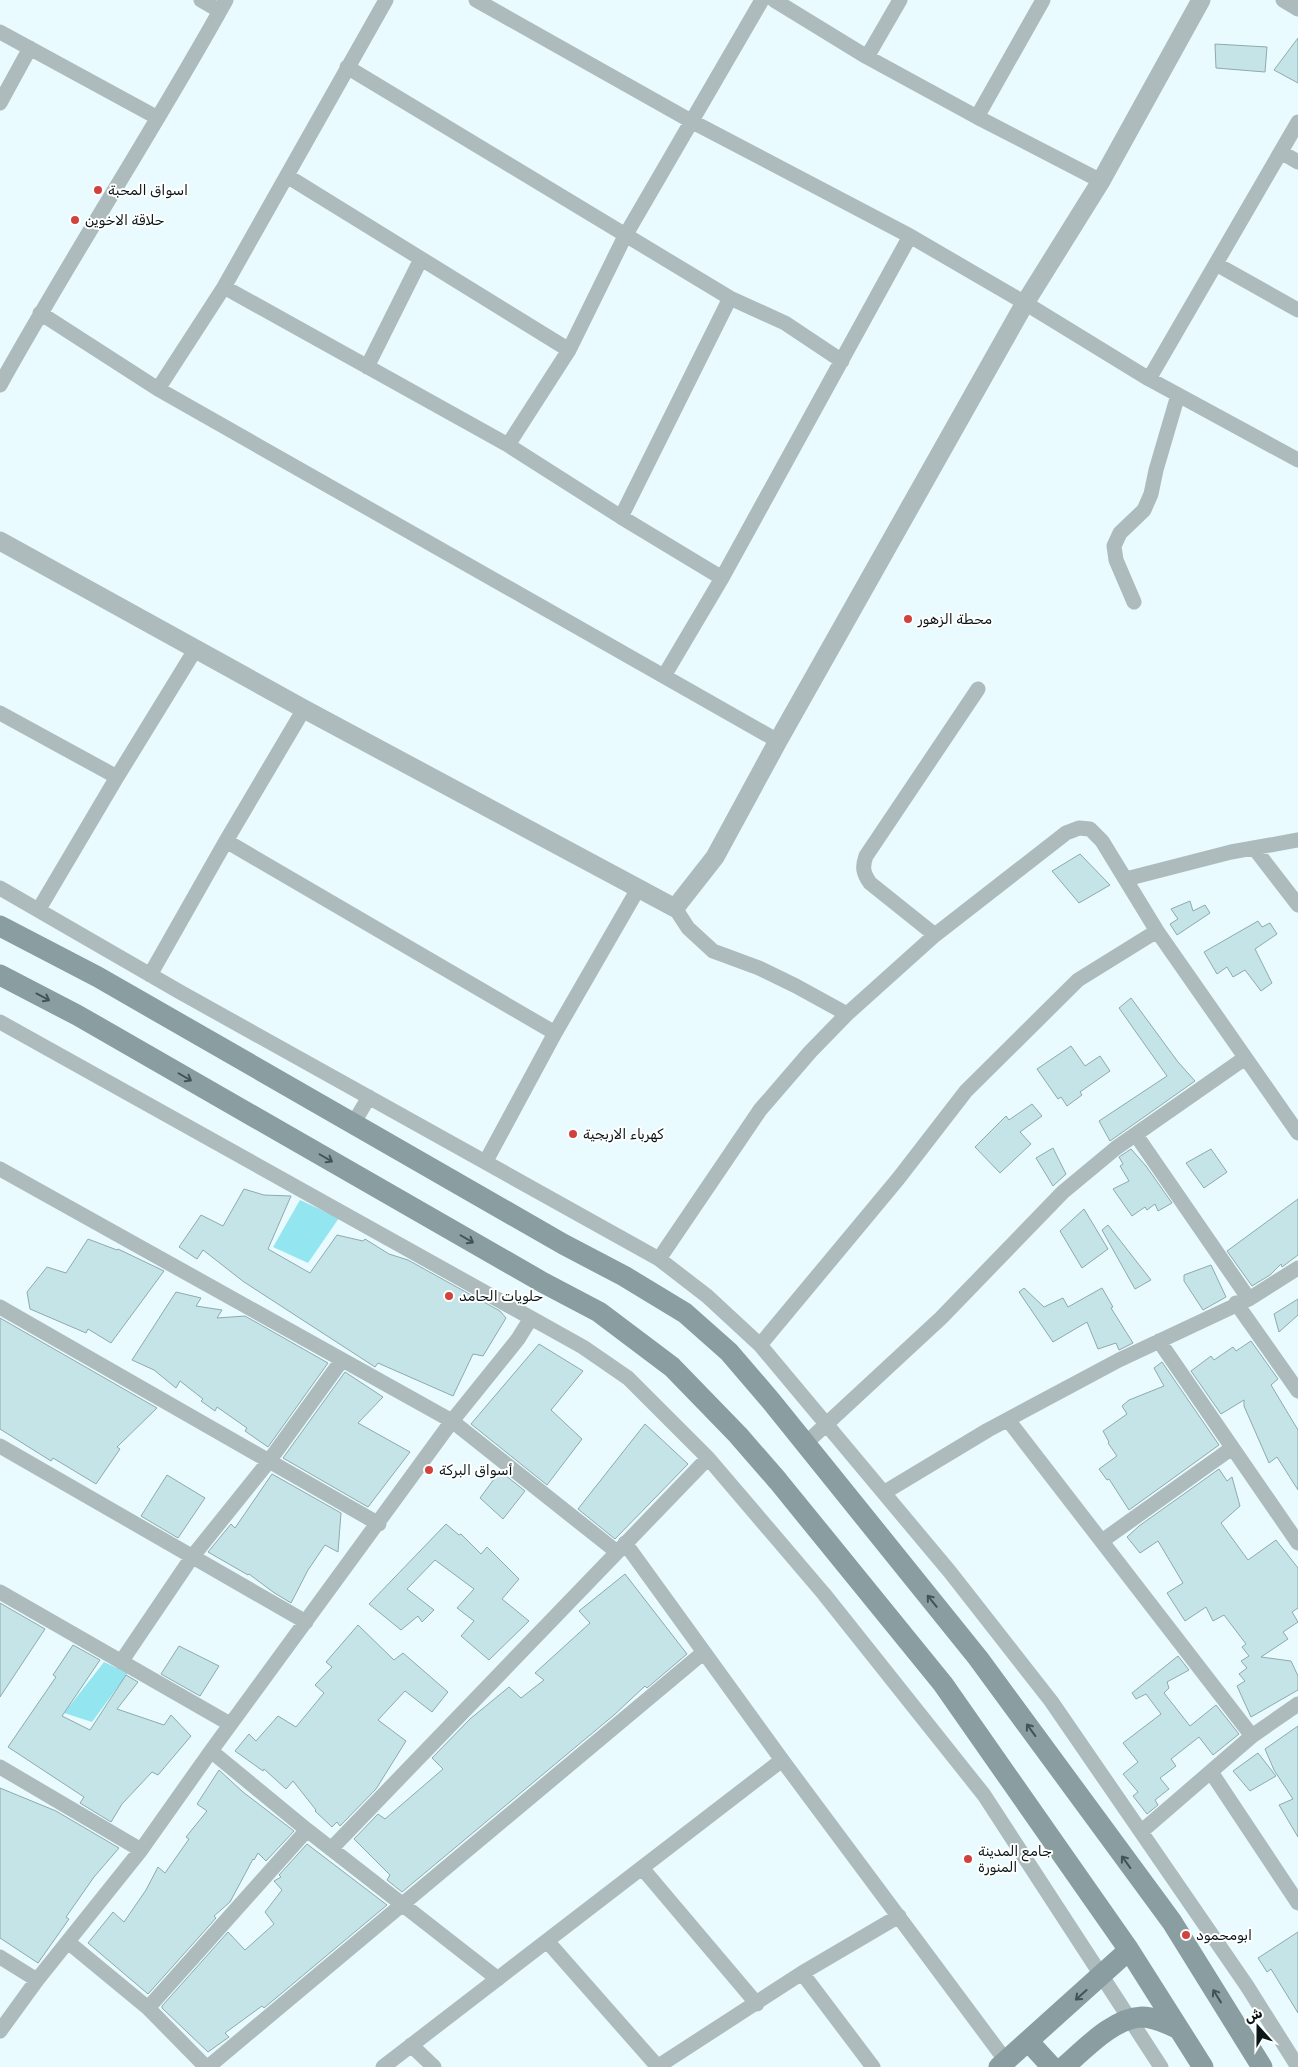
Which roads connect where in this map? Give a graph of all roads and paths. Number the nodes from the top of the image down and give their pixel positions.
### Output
1 (201, 0) edge
2 (386, 0) edge
3 (476, 0) edge
4 (762, 0) edge
5 (774, 0) edge
6 (900, 0) edge
7 (1201, 0) edge
8 (1283, 0) edge
9 (1037, 2) edge
10 (223, 5) edge
11 (1298, 9) edge
12 (0, 32) edge
13 (30, 48) junction
14 (867, 57) junction
15 (347, 67) junction
16 (0, 103) edge
17 (977, 117) junction
18 (158, 118) junction
19 (691, 122) junction
20 (1298, 122) edge
21 (1281, 152) junction
22 (1298, 162) edge
23 (287, 176) junction
24 (1101, 181) junction
25 (625, 236) junction
26 (910, 236) junction
27 (420, 259) junction
28 (1216, 264) junction
29 (224, 287) junction
30 (730, 298) junction
31 (1025, 303) junction
32 (1298, 310) edge
33 (40, 312) junction
34 (569, 350) junction
35 (842, 361) junction
36 (367, 367) junction
37 (1149, 379) junction
38 (0, 385) edge
39 (158, 389) junction
40 (1178, 395) junction
41 (508, 445) junction
42 (1298, 460) edge
43 (620, 517) junction
44 (0, 541) edge
45 (722, 578) junction
46 (1134, 602) dead end
47 (195, 650) junction
48 (664, 676) junction
49 (978, 688) dead end
50 (304, 709) junction
51 (0, 713) edge
52 (778, 741) junction
53 (117, 777) junction
54 (1298, 840) edge
55 (226, 841) junction
56 (1254, 848) junction
57 (1126, 879) junction
58 (0, 888) edge
59 (638, 889) junction
60 (1298, 905) edge
61 (675, 908) junction
62 (39, 910) junction
63 (0, 926) edge
64 (1157, 931) junction
65 (935, 936) junction
66 (0, 975) edge
67 (150, 975) junction
68 (847, 1014) junction
69 (0, 1023) edge
70 (555, 1033) junction
71 (1245, 1058) junction
72 (369, 1097) junction
73 (353, 1124) junction
74 (1298, 1133) edge
75 (1136, 1135) junction
76 (486, 1161) junction
77 (0, 1169) edge
78 (659, 1259) junction
79 (1298, 1268) edge
80 (1242, 1301) junction
81 (0, 1307) edge
82 (531, 1318) junction
83 (1159, 1341) junction
84 (760, 1345) junction
85 (342, 1360) junction
86 (1298, 1391) edge
87 (1008, 1420) junction
88 (452, 1422) junction
89 (827, 1425) junction
90 (806, 1443) junction
91 (0, 1446) edge
92 (1232, 1448) junction
93 (708, 1458) junction
94 (269, 1461) junction
95 (885, 1492) junction
96 (378, 1524) junction
97 (1102, 1541) junction
98 (1298, 1543) edge
99 (621, 1547) junction
100 (192, 1557) junction
101 (0, 1592) edge
102 (306, 1622) junction
103 (704, 1652) junction
104 (121, 1662) junction
105 (1298, 1704) edge
106 (230, 1724) junction
107 (1252, 1736) junction
108 (211, 1750) junction
109 (782, 1760) junction
110 (0, 1767) edge
111 (1211, 1772) junction
112 (307, 1830) junction
113 (1142, 1831) junction
114 (331, 1849) junction
115 (141, 1850) junction
116 (642, 1868) junction
117 (402, 1904) junction
118 (1298, 1904) edge
119 (898, 1916) junction
120 (547, 1941) junction
121 (68, 1942) junction
122 (1129, 1950) junction
123 (0, 1958) edge
124 (802, 1973) junction
125 (1102, 1975) junction
126 (498, 1979) junction
127 (37, 1980) junction
128 (757, 2004) junction
129 (148, 2008) junction
130 (1131, 2020) junction
131 (1179, 2029) junction
132 (0, 2031) edge
133 (1029, 2042) junction
134 (411, 2045) junction
135 (1002, 2064) edge
136 (202, 2065) edge
137 (383, 2067) edge
138 (434, 2067) edge
139 (658, 2067) edge
140 (873, 2067) edge
141 (1052, 2067) edge
142 (1064, 2067) edge
143 (1161, 2067) edge
144 (1203, 2067) edge
145 (1262, 2067) edge
146 (1298, 2067) edge

1 - 10 street
2 - 15 street
3 - 19 street
4 - 19 street
5 - 14 street
6 - 14 street
7 - 24 street
8 - 11 street
9 - 17 street
10 - 18 street
12 - 13 street
13 - 16 street
13 - 18 street
14 - 17 street
15 - 23 street
15 - 25 street
17 - 24 street
18 - 33 street
19 - 25 street
19 - 26 street
20 - 21 street
21 - 22 street
21 - 28 street
23 - 27 street
23 - 29 street
24 - 31 street
25 - 30 street
25 - 34 street
26 - 31 street
26 - 35 street
27 - 34 street
27 - 36 street
28 - 32 street
28 - 37 street
29 - 36 street
29 - 39 street
30 - 35 street
30 - 43 street
31 - 37 street
31 - 52 street
33 - 38 street
33 - 39 street
34 - 41 street
35 - 45 street
36 - 41 street
37 - 40 street
39 - 48 street
40 - 42 street
40 - 46 street
41 - 43 street
43 - 45 street
44 - 47 street
45 - 48 street
47 - 50 street
47 - 53 street
48 - 52 street
49 - 65 street
50 - 55 street
50 - 59 street
51 - 53 street
52 - 61 street
53 - 62 street
54 - 56 street
55 - 67 street
55 - 70 street
56 - 57 street
56 - 60 street
57 - 64 street
57 - 65 street
58 - 62 street
59 - 61 street
59 - 70 street
61 - 68 street
62 - 67 street
63 - 73 main road
64 - 71 street
64 - 84 street
65 - 68 street
66 -> 122 main road
67 - 72 street
68 - 78 street
69 - 82 street
70 - 76 street
71 - 74 street
71 - 75 street
72 - 73 street
72 - 76 street
73 - 90 main road
75 - 80 street
75 - 89 street
76 - 78 street
77 - 85 street
78 - 84 street
79 - 80 street
80 - 83 street
80 - 86 street
81 - 94 street
82 - 88 street
82 - 93 street
83 - 87 street
83 - 92 street
84 - 89 street
85 - 88 street
85 - 94 street
87 - 95 street
87 - 97 street
88 - 96 street
88 - 99 street
89 - 90 street
89 - 95 street
145 -> 90 main road
91 - 100 street
92 - 97 street
92 - 98 street
93 - 99 street
93 - 125 street
94 - 96 street
94 - 100 street
95 - 113 street
96 - 102 street
97 - 107 street
99 - 103 street
99 - 114 street
100 - 102 street
100 - 104 street
101 - 104 street
102 - 106 street
103 - 109 street
103 - 117 street
104 - 106 street
105 - 107 street
106 - 108 street
107 - 111 street
108 - 112 street
108 - 115 street
109 - 116 street
109 - 119 street
110 - 115 street
111 - 113 street
111 - 118 street
112 - 114 street
112 - 129 street
113 - 146 street
114 - 117 street
115 - 121 street
116 - 120 street
116 - 128 street
117 - 126 street
117 - 136 street
119 - 124 street
119 - 135 street
120 - 126 street
120 - 139 street
121 - 127 street
121 - 129 street
122 - 125 main road
122 - 131 main road
123 - 127 street
124 - 128 street
124 - 140 street
125 - 130 street
125 -> 133 main road
126 - 134 street
127 - 132 street
128 - 139 street
129 - 136 street
130 - 131 main road
130 - 142 main road
130 - 143 street
131 - 144 main road
133 - 135 main road
133 - 141 main road
134 - 137 street
134 - 138 street

